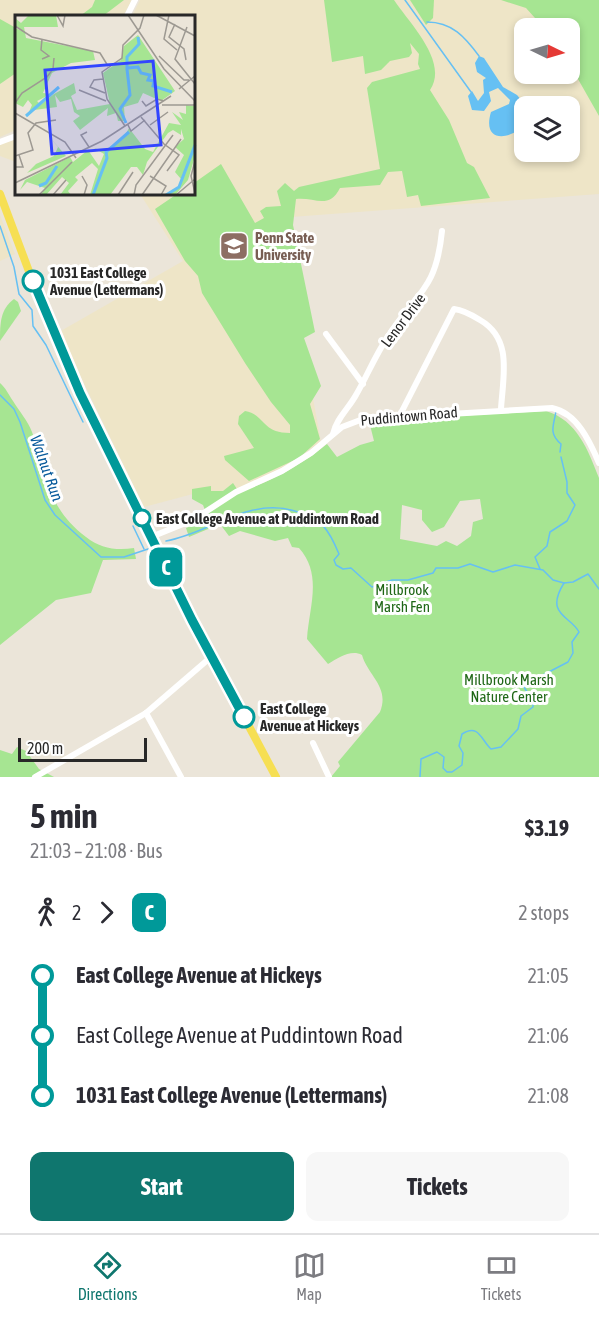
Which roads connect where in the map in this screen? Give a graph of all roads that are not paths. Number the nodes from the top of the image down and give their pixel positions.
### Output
1 (135, 0) edge
2 (128, 15) edge
3 (15, 136) edge
4 (0, 142) edge
5 (0, 194) edge
6 (442, 231) dead end
7 (326, 334) dead end
8 (363, 384) junction
9 (501, 409) junction
10 (399, 415) junction
11 (333, 434) junction
12 (596, 449) edge
13 (599, 463) edge
14 (151, 537) junction
15 (211, 657) junction
16 (146, 713) junction
17 (314, 743) dead end
18 (35, 777) edge
19 (182, 777) edge
20 (274, 777) edge
21 (329, 777) edge

1 - 2 street
3 - 4 street
5 - 14 main road
6 - 8 street, Lenor Drive
7 - 8 street
8 - 11 street, Lenor Drive
9 - 10 street, Puddintown Road
9 - 10 street
9 - 12 street, Puddintown Road
10 - 11 street, Puddintown Road
11 - 14 street, Puddintown Road
12 - 13 street, Puddintown Road
14 - 15 main road
15 - 16 street
15 - 20 main road
16 - 18 street
16 - 19 street
17 - 21 street

